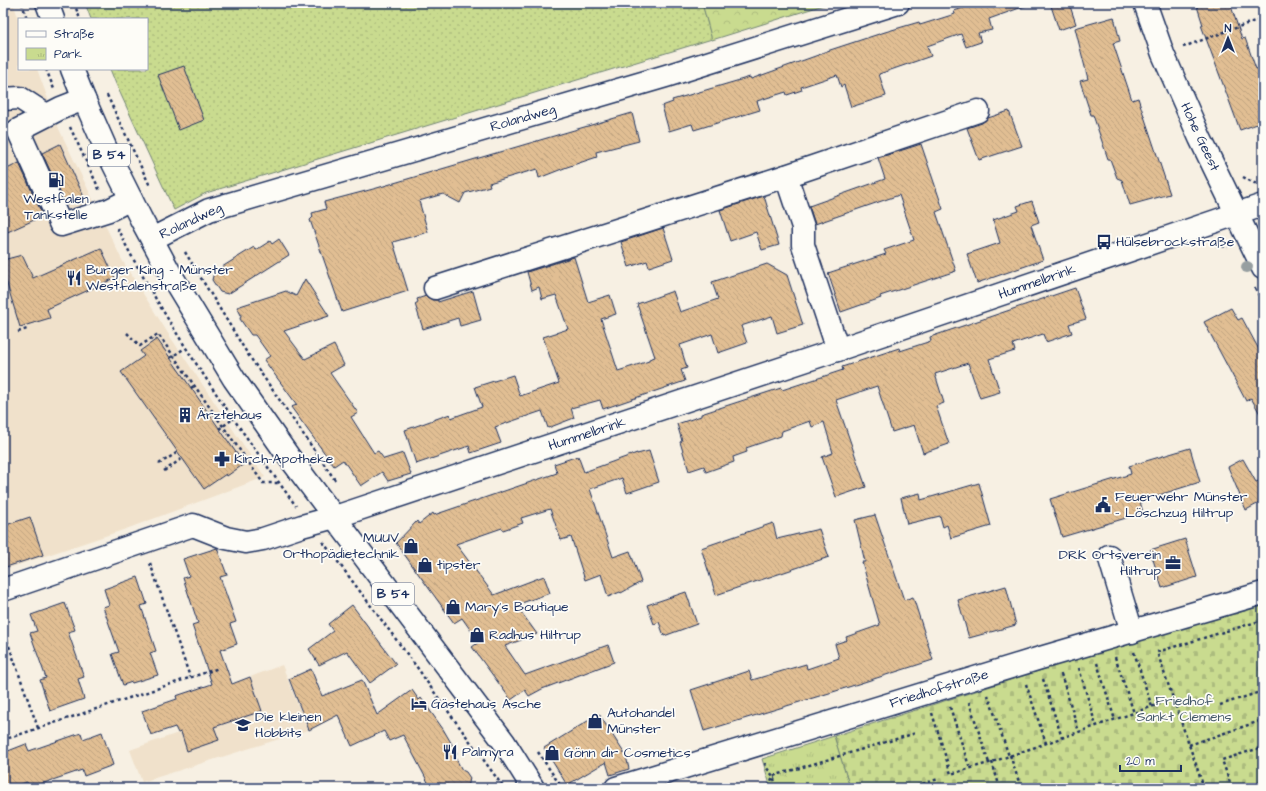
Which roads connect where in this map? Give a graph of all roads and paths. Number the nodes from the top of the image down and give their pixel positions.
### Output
1 (22, 3) edge
2 (47, 3) edge
3 (74, 3) edge
4 (898, 3) edge
5 (1145, 3) edge
6 (27, 18) edge
7 (53, 18) edge
8 (80, 18) edge
9 (1263, 18) edge
10 (1163, 54) junction
11 (72, 70) edge
12 (104, 88) dead end
13 (3, 99) edge
14 (84, 99) junction
15 (978, 111) dead end
16 (46, 115) junction
17 (10, 131) edge
18 (1238, 175) dead end
19 (786, 176) junction
20 (1263, 183) edge
21 (151, 187) dead end
22 (131, 199) junction
23 (1263, 205) edge
24 (1236, 214) junction
25 (171, 229) junction
26 (152, 239) junction
27 (1263, 268) edge
28 (435, 288) dead end
29 (27, 329) dead end
30 (18, 332) dead end
31 (127, 333) dead end
32 (185, 348) dead end
33 (838, 350) junction
34 (173, 356) junction
35 (170, 358) dead end
36 (194, 386) junction
37 (191, 388) dead end
38 (233, 419) dead end
39 (223, 426) junction
40 (219, 428) dead end
41 (178, 452) dead end
42 (183, 458) dead end
43 (159, 464) dead end
44 (164, 471) dead end
45 (280, 484) dead end
46 (338, 484) dead end
47 (335, 517) junction
48 (143, 543) junction
49 (1109, 556) dead end
50 (3, 590) edge
51 (1263, 593) edge
52 (1263, 620) edge
53 (3, 629) edge
54 (1132, 639) junction
55 (1113, 651) dead end
56 (1096, 658) dead end
57 (1078, 663) dead end
58 (219, 668) dead end
59 (1059, 668) dead end
60 (1042, 675) dead end
61 (190, 677) junction
62 (1024, 680) dead end
63 (1263, 691) edge
64 (988, 695) dead end
65 (1174, 699) junction
66 (968, 702) dead end
67 (949, 705) dead end
68 (1220, 705) dead end
69 (1152, 707) junction
70 (931, 710) dead end
71 (1134, 713) junction
72 (1115, 720) junction
73 (1263, 720) edge
74 (1096, 726) junction
75 (38, 728) junction
76 (1079, 732) junction
77 (916, 733) dead end
78 (1062, 738) junction
79 (3, 740) edge
80 (1046, 743) junction
81 (1189, 745) junction
82 (1263, 747) edge
83 (535, 748) dead end
84 (1009, 756) junction
85 (990, 762) junction
86 (970, 768) junction
87 (773, 776) junction
88 (938, 779) dead end
89 (533, 788) edge
90 (562, 788) edge
91 (616, 788) edge
92 (763, 788) edge
93 (776, 788) edge
94 (911, 788) edge
95 (1000, 788) edge
96 (1021, 788) edge
97 (1204, 788) edge
98 (1232, 788) edge

1 - 6 path
2 - 7 street
3 - 8 path
4 - 25 street, Rolandweg
5 - 10 street, Hohe Geest
9 - 10 path
10 - 24 street, Hohe Geest
11 - 14 street, B 54
12 - 21 path
13 - 16 street
14 - 16 street
14 - 22 street, B 54
15 - 19 street
16 - 17 street
17 - 22 street
18 - 20 path
19 - 28 street
19 - 33 street
22 - 26 street, B 54
23 - 24 street
24 - 27 street, Hohe Geest
24 - 33 street, Hummelbrink
25 - 26 street, Rolandweg
25 - 46 path
26 - 47 street, B 54
29 - 30 path
31 - 34 path
32 - 34 path
33 - 47 street, Hummelbrink
34 - 35 path
34 - 36 path
36 - 37 path
36 - 39 path
38 - 39 path
39 - 40 path
39 - 45 path
41 - 43 path
42 - 44 path
47 - 48 street, Hummelbrink
47 - 89 street, B 54
48 - 50 street, Hummelbrink
48 - 61 path
49 - 54 street
51 - 54 street, Friedhofstraße
52 - 65 path
53 - 75 path
54 - 69 path
54 - 91 street, Friedhofstraße
55 - 71 path
56 - 72 path
57 - 74 path
58 - 61 path
59 - 76 path
60 - 78 path
61 - 75 path
62 - 80 path
63 - 68 path
64 - 84 path
65 - 69 path
65 - 81 path
66 - 85 path
67 - 86 path
69 - 71 path
70 - 86 path
71 - 72 path
72 - 74 path
73 - 81 path
74 - 76 path
75 - 79 path
76 - 78 path
77 - 87 path
78 - 80 path
80 - 84 path
81 - 97 path
82 - 98 path
83 - 90 path
84 - 85 path
84 - 96 path
85 - 86 path
85 - 95 path
87 - 92 path
87 - 93 path
88 - 94 path

